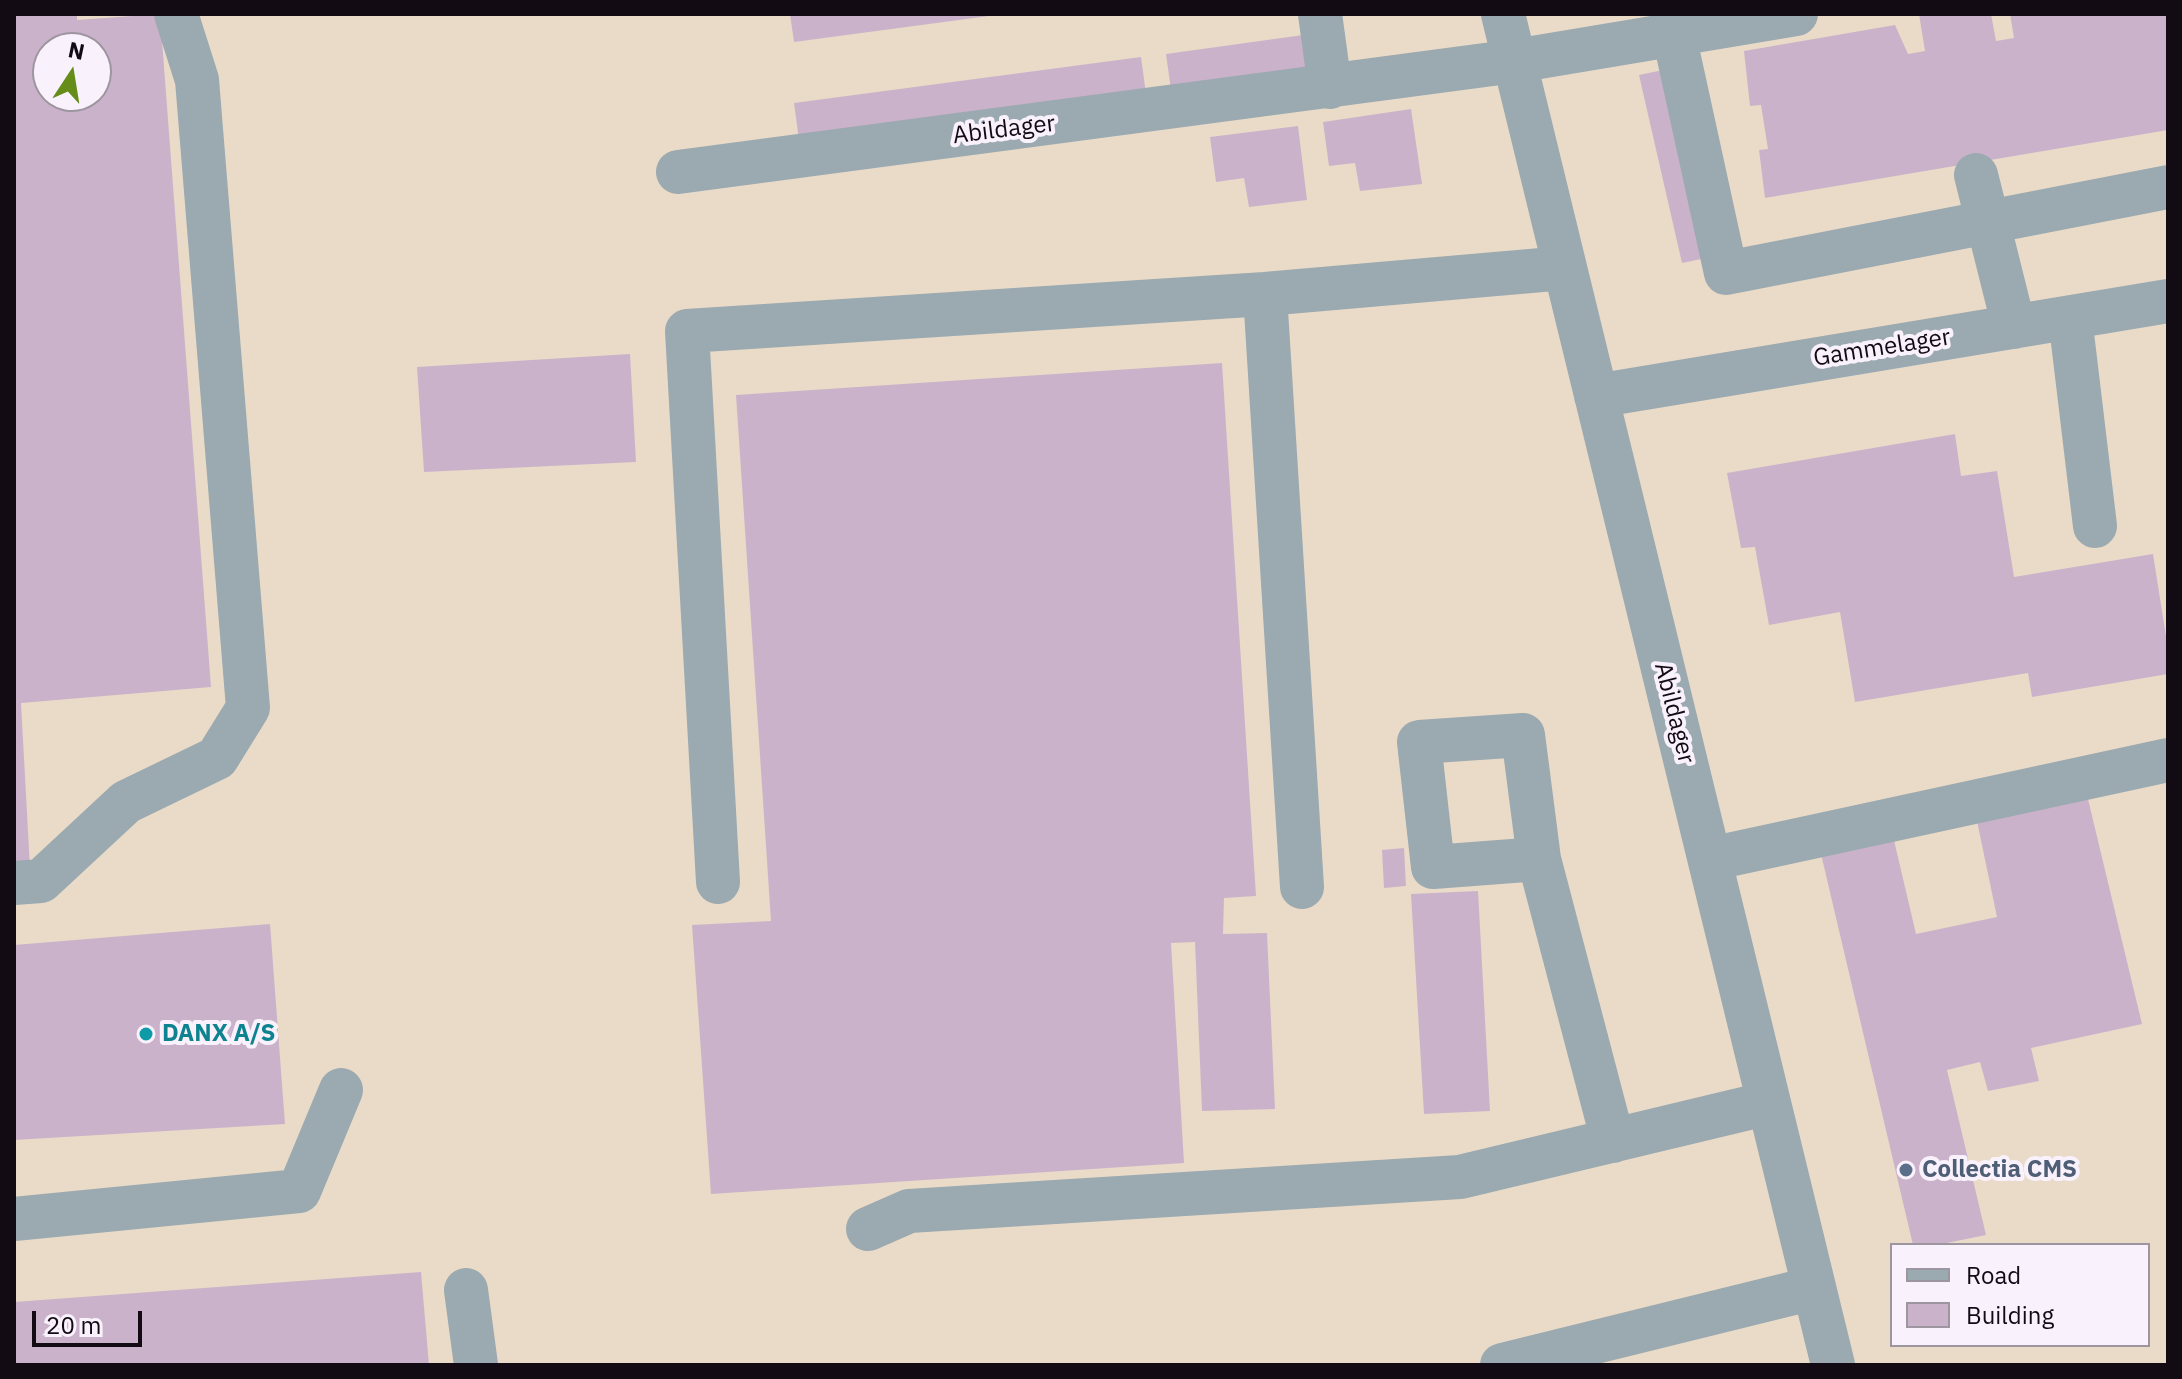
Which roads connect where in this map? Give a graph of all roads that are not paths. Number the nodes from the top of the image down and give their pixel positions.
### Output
1 (176, 14) edge
2 (1320, 14) edge
3 (1503, 14) edge
4 (1796, 14) edge
5 (1674, 35) junction
6 (1515, 61) junction
7 (1330, 87) junction
8 (678, 172) dead end
9 (1976, 175) dead end
10 (2168, 187) edge
11 (1987, 222) junction
12 (1565, 268) junction
13 (1265, 294) junction
14 (2168, 301) edge
15 (2070, 317) junction
16 (2014, 327) junction
17 (1596, 396) junction
18 (2095, 526) dead end
19 (2168, 760) edge
20 (1539, 859) dead end
21 (1710, 859) junction
22 (718, 882) dead end
23 (14, 883) edge
24 (1302, 887) dead end
25 (341, 1090) dead end
26 (1769, 1103) junction
27 (1613, 1141) junction
28 (14, 1219) edge
29 (868, 1229) dead end
30 (1814, 1288) junction
31 (466, 1290) dead end
32 (1582, 1356) edge
33 (476, 1365) edge
34 (1502, 1365) edge
35 (1833, 1365) edge

1 - 23 street
2 - 7 street
3 - 6 street, Abildager
4 - 5 street
5 - 6 street
5 - 11 street
6 - 7 street, Abildager
6 - 12 street, Abildager
7 - 8 street, Abildager
9 - 11 street
10 - 11 street
11 - 16 street
12 - 13 street
12 - 17 street, Abildager
13 - 22 street
13 - 24 street
14 - 15 street, Gammelager
15 - 16 street, Gammelager
15 - 18 street
16 - 17 street, Gammelager
17 - 21 street, Abildager
19 - 21 street
20 - 27 street
21 - 26 street, Abildager
25 - 28 street
26 - 27 street
26 - 30 street, Abildager
27 - 29 street
30 - 32 street
30 - 35 street, Abildager
31 - 33 street
32 - 34 street

